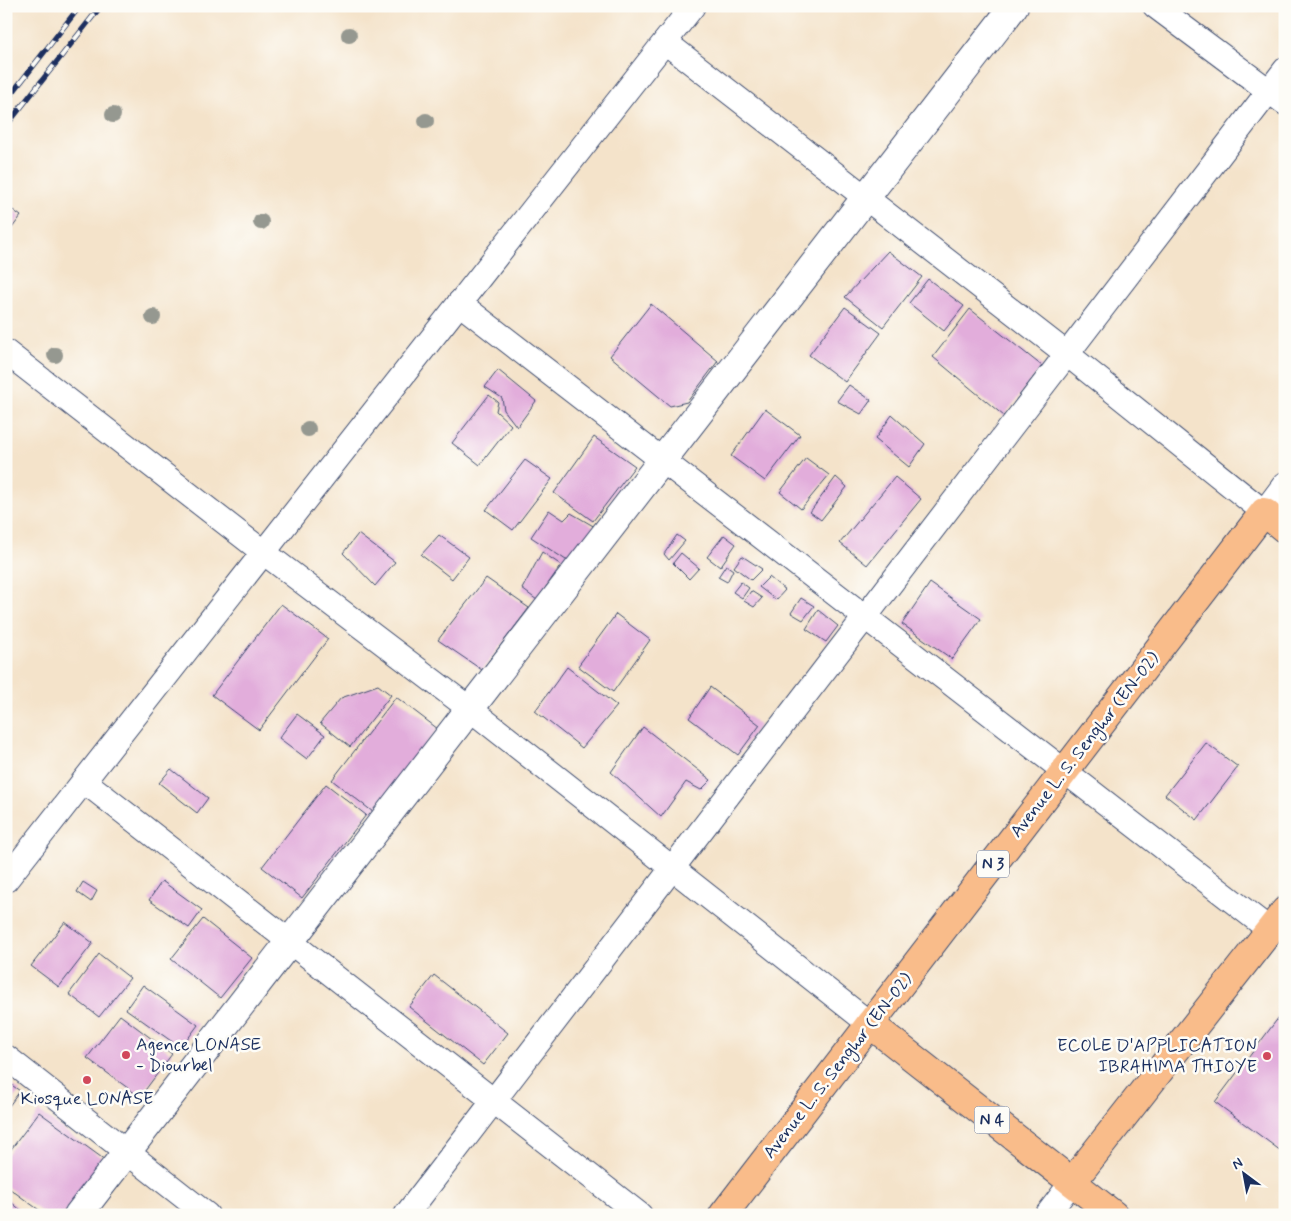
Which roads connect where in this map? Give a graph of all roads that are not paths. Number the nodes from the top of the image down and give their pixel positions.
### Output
1 (693, 6) edge
2 (1014, 6) edge
3 (1155, 6) edge
4 (665, 42) junction
5 (1285, 70) edge
6 (1277, 97) edge
7 (866, 198) junction
8 (460, 303) junction
9 (6, 352) edge
10 (1067, 354) junction
11 (663, 460) junction
12 (1285, 484) edge
13 (1264, 512) junction
14 (1285, 529) edge
15 (263, 552) junction
16 (865, 617) junction
17 (470, 709) junction
18 (1064, 771) junction
19 (84, 781) junction
20 (672, 867) junction
21 (6, 880) edge
22 (1277, 920) edge
23 (290, 942) junction
24 (870, 1024) junction
25 (6, 1058) edge
26 (494, 1101) junction
27 (127, 1152) junction
28 (1072, 1182) junction
29 (78, 1215) edge
30 (207, 1215) edge
31 (406, 1215) edge
32 (640, 1215) edge
33 (723, 1215) edge
34 (1047, 1215) edge
35 (1114, 1215) edge

1 - 4 street
2 - 7 street
3 - 6 street
4 - 7 street
4 - 8 street
5 - 6 street
6 - 10 street
7 - 10 street
7 - 11 street
8 - 11 street
8 - 15 street
9 - 15 street
10 - 13 street
10 - 16 street
11 - 16 street
11 - 17 street
12 - 13 street
13 - 14 main road
13 - 18 main road, Avenue L. S. Senghor (EN-02) / N 3
15 - 17 street
15 - 19 street
16 - 18 street
16 - 20 street
17 - 20 street
17 - 23 street
18 - 22 street
18 - 24 main road, Avenue L. S. Senghor (EN-02) / N 3
19 - 21 street
19 - 23 street
20 - 24 street
20 - 26 street
22 - 28 main road
23 - 26 street
23 - 27 street
24 - 28 main road, N 4
24 - 33 main road, Avenue L. S. Senghor (EN-02) / N 3
25 - 27 street
26 - 31 street
26 - 32 street
27 - 29 street
27 - 30 street
28 - 34 street
28 - 35 main road, N 4

